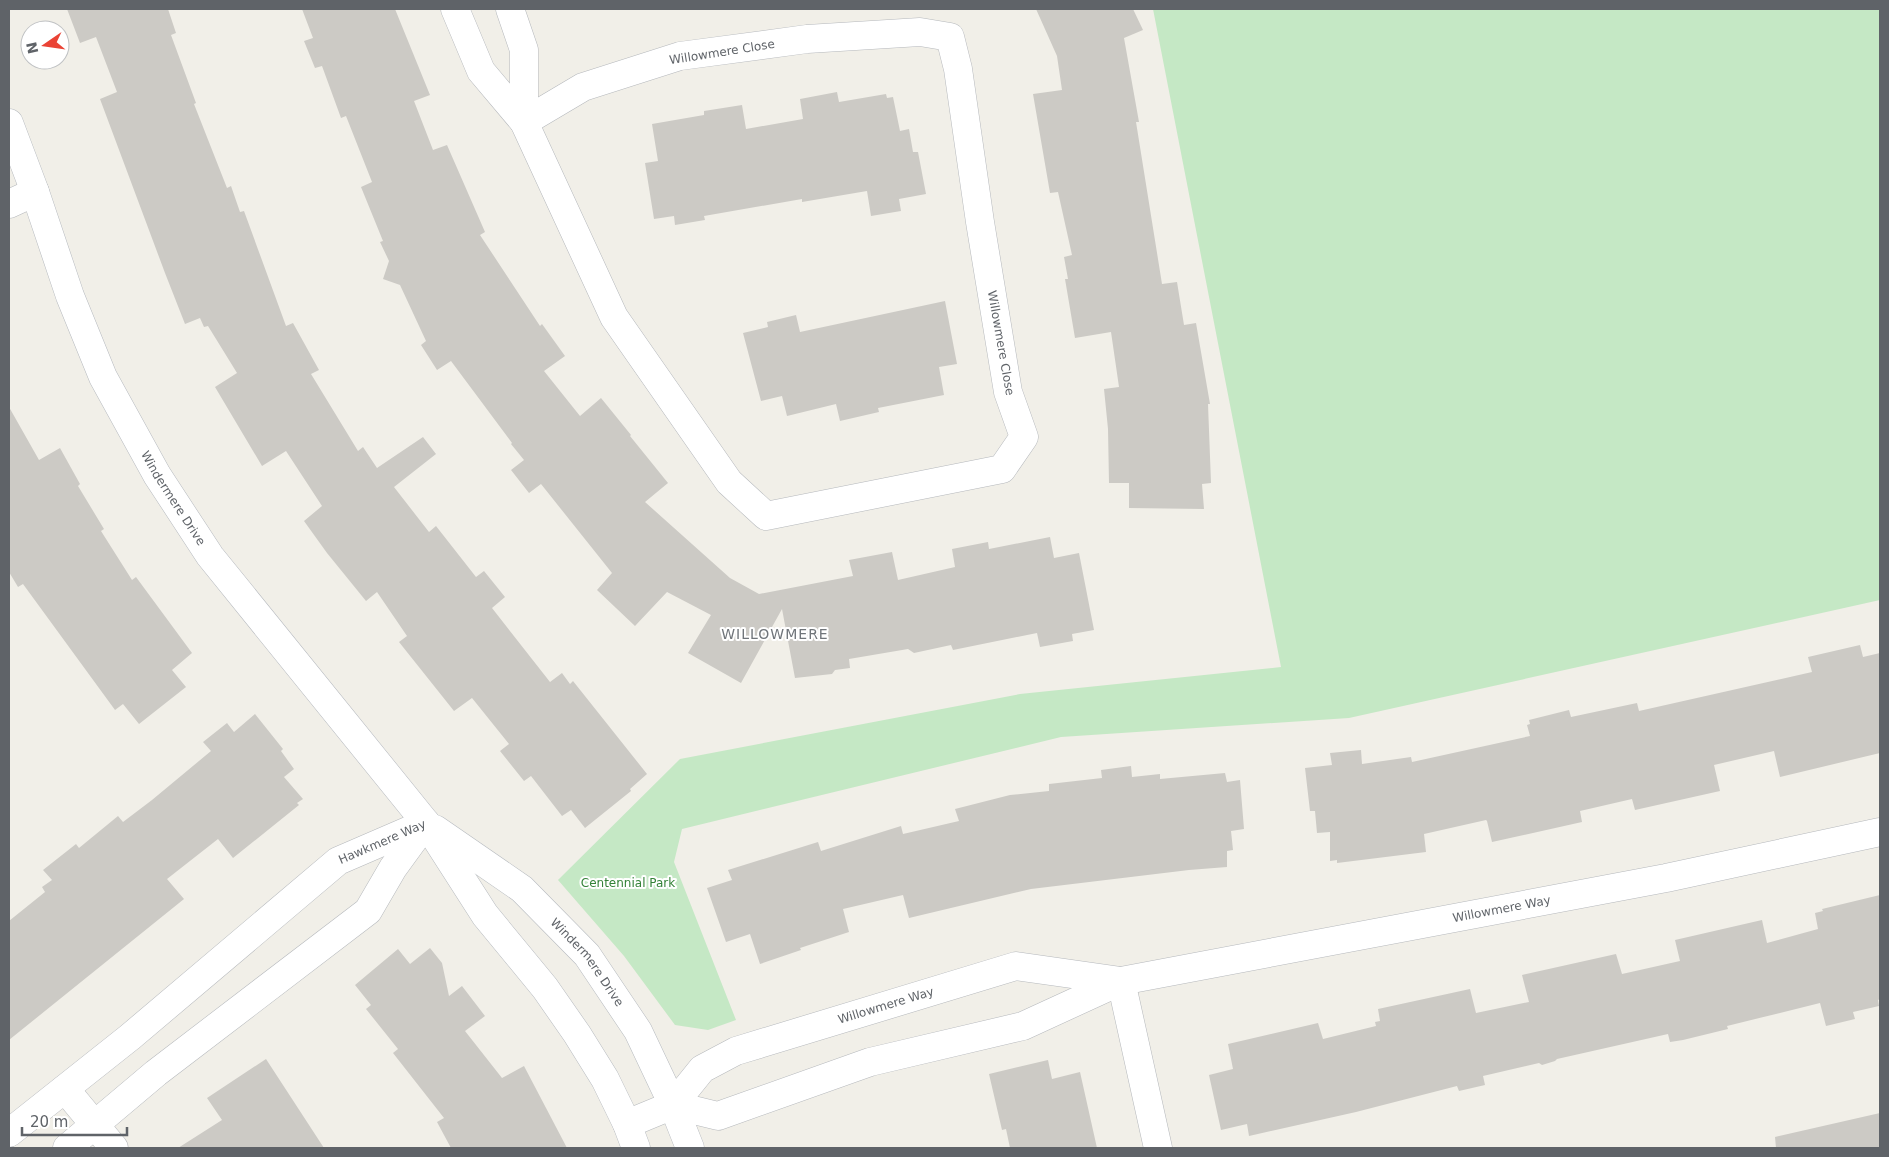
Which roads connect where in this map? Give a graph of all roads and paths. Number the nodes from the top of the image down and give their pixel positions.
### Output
1 (455, 9) edge
2 (510, 9) edge
3 (524, 122) junction
4 (9, 123) edge
5 (16, 200) edge
6 (426, 823) junction
7 (1880, 832) edge
8 (1121, 981) junction
9 (65, 1089) junction
10 (674, 1105) junction
11 (95, 1124) junction
12 (9, 1133) edge
13 (632, 1136) edge
14 (67, 1148) edge
15 (114, 1148) edge
16 (690, 1148) edge
17 (1158, 1148) edge

1 - 3 street, Willowmere Close
2 - 3 street, Willowmere Close
3 - 3 street, Willowmere Close
4 - 5 street, Windermere Drive
5 - 6 street, Windermere Drive
6 - 9 street, Hawkmere Way
6 - 10 street, Windermere Drive
6 - 11 street, Hawkmere Way
6 - 13 street, Windermere Drive
7 - 8 street, Willowmere Way
8 - 10 street, Willowmere Way
8 - 10 street, Willowmere Way
8 - 17 street
9 - 11 street
9 - 12 street, Hawkmere Way
10 - 13 street
10 - 16 street, Windermere Drive
11 - 14 street, Hawkmere Way
11 - 15 street

